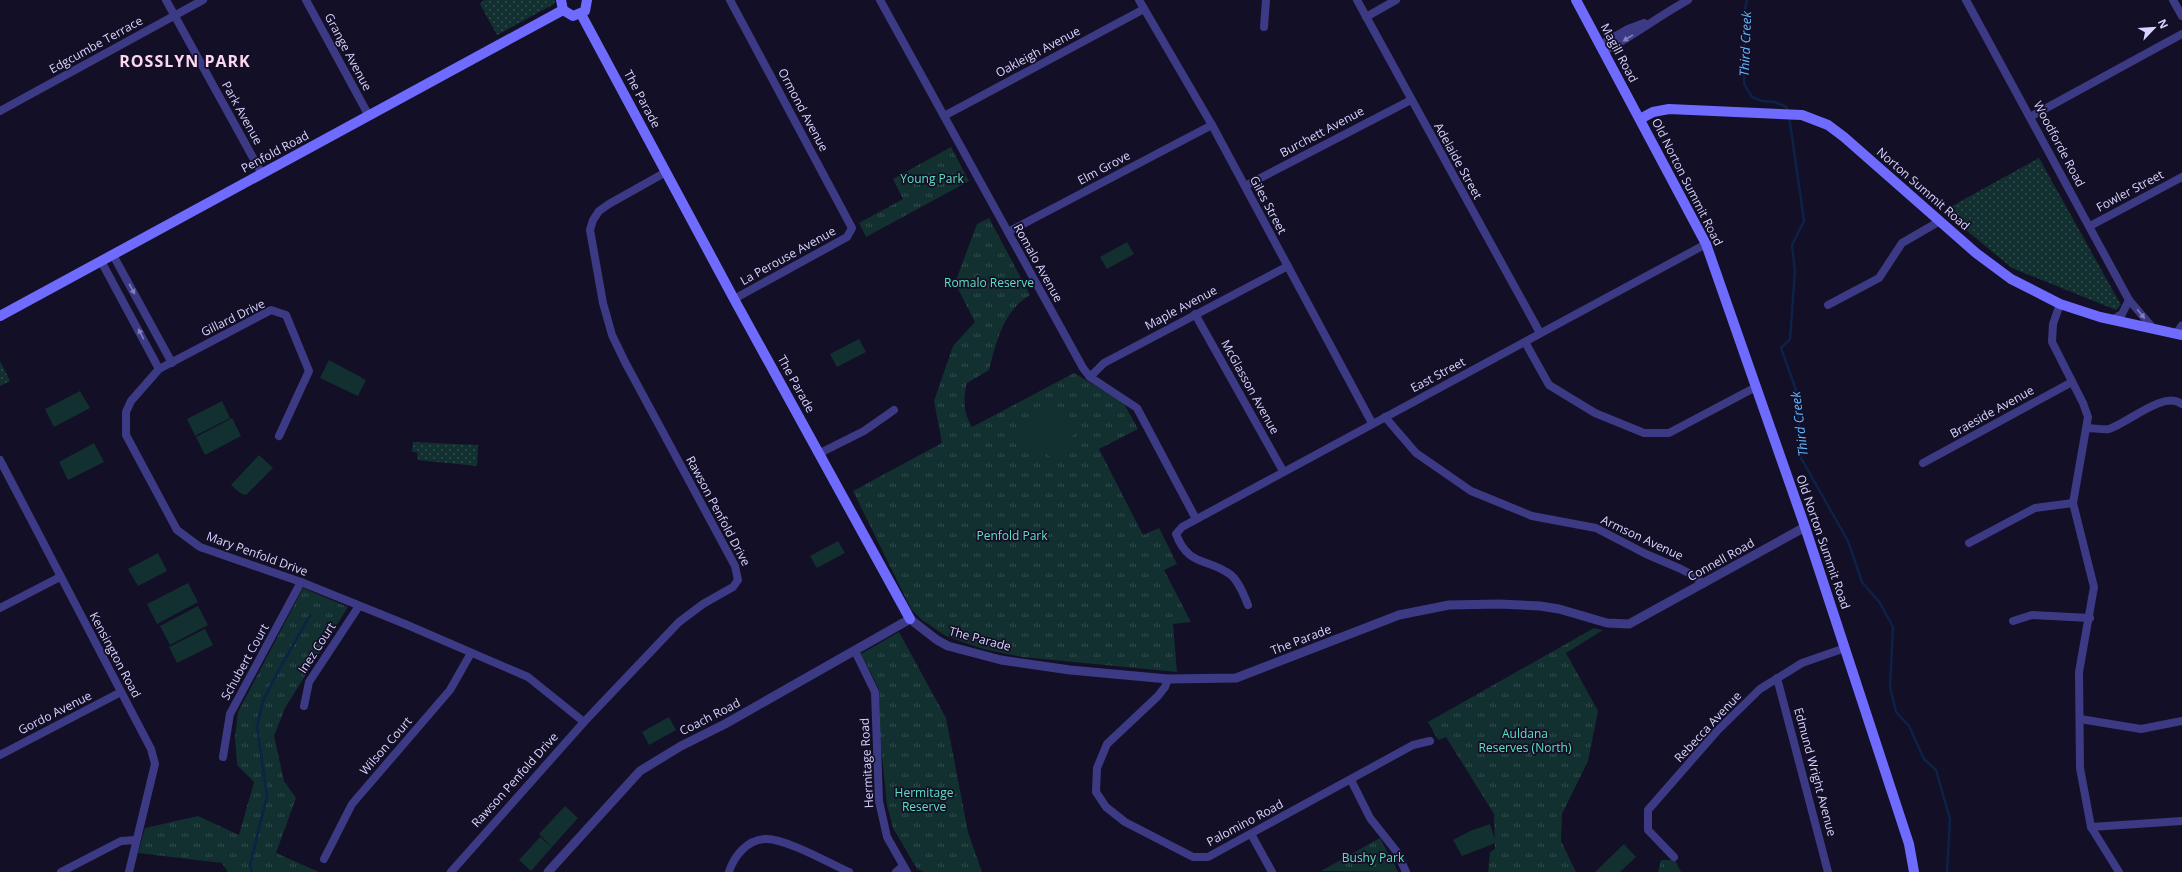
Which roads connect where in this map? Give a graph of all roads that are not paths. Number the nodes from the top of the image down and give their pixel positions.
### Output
1 (166, 0) edge
2 (203, 0) edge
3 (306, 0) edge
4 (587, 0) edge
5 (730, 0) edge
6 (880, 0) edge
7 (1139, 0) edge
8 (1266, 0) edge
9 (1357, 0) edge
10 (1396, 0) edge
11 (1576, 0) edge
12 (1688, 0) edge
13 (1966, 0) edge
14 (2173, 0) edge
15 (562, 5) edge
16 (1144, 9) junction
17 (2181, 13) edge
18 (582, 14) junction
19 (175, 16) junction
20 (1366, 17) junction
21 (1264, 27) dead end
22 (2182, 34) edge
23 (1602, 48) junction
24 (1411, 100) junction
25 (0, 111) edge
26 (369, 116) junction
27 (944, 116) junction
28 (2030, 117) junction
29 (1640, 119) junction
30 (1212, 125) junction
31 (666, 172) junction
32 (262, 174) junction
33 (2182, 177) edge
34 (1245, 186) junction
35 (1940, 222) junction
36 (2090, 226) junction
37 (852, 232) joint
38 (1008, 232) junction
39 (1706, 244) junction
40 (113, 255) junction
41 (101, 261) junction
42 (1288, 266) junction
43 (734, 299) junction
44 (2129, 300) junction
45 (2060, 304) junction
46 (1828, 305) dead end
47 (1195, 314) junction
48 (0, 316) edge
49 (2112, 320) junction
50 (2153, 328) junction
51 (2180, 332) edge
52 (1540, 333) junction
53 (1525, 342) junction
54 (172, 363) junction
55 (159, 369) junction
56 (1090, 376) junction
57 (2072, 382) junction
58 (1756, 387) junction
59 (2182, 404) edge
60 (894, 410) dead end
61 (1385, 417) junction
62 (1372, 423) junction
63 (2087, 428) junction
64 (279, 436) dead end
65 (820, 453) junction
66 (0, 461) edge
67 (1923, 463) dead end
68 (1283, 471) junction
69 (2074, 503) junction
70 (1196, 519) junction
71 (1805, 527) junction
72 (1969, 543) dead end
73 (60, 577) junction
74 (301, 582) junction
75 (1703, 584) junction
76 (1248, 605) dead end
77 (359, 606) junction
78 (0, 608) edge
79 (1648, 614) joint
80 (2090, 618) junction
81 (910, 619) junction
82 (2013, 621) dead end
83 (1845, 648) junction
84 (855, 651) junction
85 (471, 653) junction
86 (1776, 678) junction
87 (1168, 679) junction
88 (121, 692) junction
89 (304, 706) dead end
90 (2080, 719) junction
91 (2182, 721) edge
92 (584, 722) junction
93 (1430, 741) dead end
94 (0, 755) edge
95 (223, 757) dead end
96 (1351, 780) junction
97 (2182, 821) edge
98 (2091, 827) junction
99 (1251, 834) junction
100 (136, 840) junction
101 (1674, 857) dead end
102 (324, 859) dead end
103 (905, 869) edge
104 (61, 872) edge
105 (129, 872) edge
106 (451, 872) edge
107 (548, 872) edge
108 (729, 872) edge
109 (848, 872) edge
110 (896, 872) edge
111 (1272, 872) edge
112 (1406, 872) edge
113 (1828, 872) edge
114 (1914, 872) edge
115 (2119, 872) edge

1 - 19 street, Park Avenue
2 - 19 street, Edgcumbe Terrace
3 - 26 street, Grange Avenue
4 - 18 main road
5 - 37 street, Ormond Avenue
6 - 27 street, Romalo Avenue
7 - 16 street, Giles Street
8 - 21 street
9 - 20 street, Adelaide Street
10 - 20 street
11 - 23 main road, Magill Road
12 - 23 street
13 - 28 street, Woodforde Road
14 - 17 street
15 - 18 main road
15 - 26 main road, Penfold Road
16 - 27 street, Oakleigh Avenue
16 - 30 street, Giles Street
18 - 31 main road, The Parade
19 - 25 street, Edgcumbe Terrace
19 - 32 street, Park Avenue
20 - 24 street, Adelaide Street
22 - 28 street
23 - 29 main road, Magill Road
24 - 34 street, Burchett Avenue
24 - 52 street, Adelaide Street
26 - 32 main road, Penfold Road
27 - 38 street, Romalo Avenue
28 - 36 street, Woodforde Road
29 - 35 main road, Norton Summit Road
29 - 39 main road, Old Norton Summit Road
30 - 34 street, Giles Street
30 - 38 street, Elm Grove
31 - 43 main road, The Parade
31 - 92 street, Rawson Penfold Drive
32 - 40 main road, Penfold Road
33 - 36 street, Fowler Street
34 - 42 street, Giles Street
35 - 45 main road, Norton Summit Road
35 - 46 street
36 - 44 street, Woodforde Road
37 - 43 street, La Perouse Avenue
38 - 56 street, Romalo Avenue
39 - 52 street, East Street
39 - 58 main road, Old Norton Summit Road
40 - 41 main road, Penfold Road
40 -> 54 street
41 - 48 main road, Penfold Road
55 -> 41 street
42 - 47 street, Maple Avenue
42 - 62 street, Giles Street
43 - 65 main road, The Parade
44 - 49 street
44 -> 50 street, Woodforde Road
45 - 49 main road, Norton Summit Road
45 - 57 street
47 - 56 street, Maple Avenue
47 - 68 street, McGlasson Avenue
49 - 50 main road, Norton Summit Road
50 - 51 main road, Norton Summit Road
52 - 53 street, East Street
53 - 58 street
53 - 61 street, East Street
54 - 55 street, Gillard Drive
54 - 64 street, Gillard Drive
55 - 74 street, Mary Penfold Drive
56 - 70 street, Romalo Avenue
57 - 63 street
57 - 67 street, Braeside Avenue
58 - 71 main road, Old Norton Summit Road
59 - 63 street
60 - 65 street
61 - 62 street, East Street
61 - 75 street, Armson Avenue
62 - 68 street, East Street
63 - 69 street
65 - 81 main road, The Parade
66 - 73 street, Kensington Road
68 - 70 street, East Street
69 - 72 street
69 - 80 street
70 - 76 street, East Street
71 - 75 street, Connell Road
71 - 83 main road, Old Norton Summit Road
73 - 78 street
73 - 88 street, Kensington Road
74 - 77 street, Mary Penfold Drive
74 - 95 street, Schubert Court
75 - 79 street, Connell Road
77 - 85 street, Mary Penfold Drive
77 - 89 street, Inez Court
79 - 87 street, The Parade
80 - 82 street
80 - 90 street
81 - 84 street, Coach Road
81 - 87 street, The Parade
83 - 86 street, Rebecca Avenue
83 - 114 main road, Old Norton Summit Road
84 - 103 street, Hermitage Road
84 - 107 street, Coach Road
85 - 92 street, Mary Penfold Drive
85 - 102 street, Wilson Court
86 - 101 street, Rebecca Avenue
86 - 113 street, Edmund Wright Avenue
87 - 99 street, Palomino Road
88 - 94 street, Gordo Avenue
88 - 100 street, Kensington Road
90 - 91 street
90 - 98 street
92 - 106 street, Rawson Penfold Drive
93 - 96 street, Palomino Road
96 - 99 street, Palomino Road
96 - 112 street
97 - 98 street
98 - 115 street
99 - 111 street
100 - 104 street
100 - 105 street, Kensington Road
103 - 110 street
108 - 109 street

